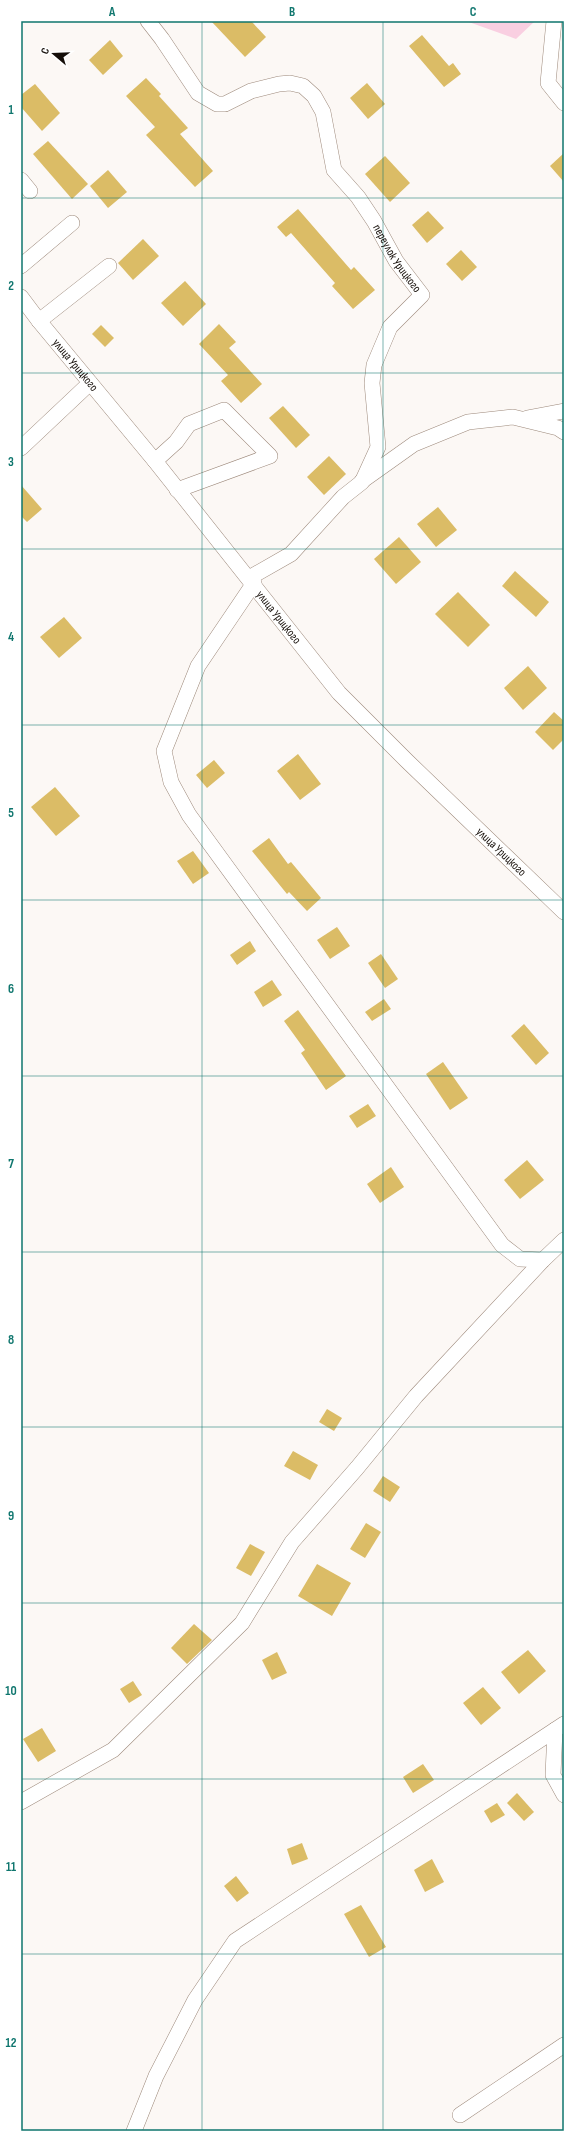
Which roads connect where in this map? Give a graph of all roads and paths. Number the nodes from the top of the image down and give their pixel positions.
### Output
1 (148, 21) edge
2 (554, 21) edge
3 (564, 104) edge
4 (72, 223) dead end
5 (21, 266) edge
6 (109, 266) dead end
7 (21, 297) edge
8 (39, 321) junction
9 (90, 383) junction
10 (564, 411) edge
11 (522, 419) junction
12 (564, 432) edge
13 (21, 448) edge
14 (155, 461) junction
15 (362, 482) junction
16 (177, 490) junction
17 (251, 580) junction
18 (564, 912) edge
19 (564, 1240) edge
20 (543, 1260) junction
21 (560, 1727) edge
22 (564, 1795) edge
23 (21, 1802) edge
24 (564, 2045) edge
25 (460, 2114) dead end
26 (134, 2131) edge

1 - 15 street, переулок Урицкого
2 - 3 street
4 - 5 street
6 - 8 street
7 - 8 street, улица Урицкого
8 - 9 street, улица Урицкого
9 - 13 street
9 - 14 street, улица Урицкого
10 - 11 street
11 - 12 street
11 - 15 street
14 - 16 street, улица Урицкого
14 - 16 street
15 - 17 street, переулок Урицкого
16 - 17 street, улица Урицкого
17 - 18 street, улица Урицкого
17 - 20 street
19 - 20 street
20 - 23 street
21 - 22 street
21 - 26 street
24 - 25 street

